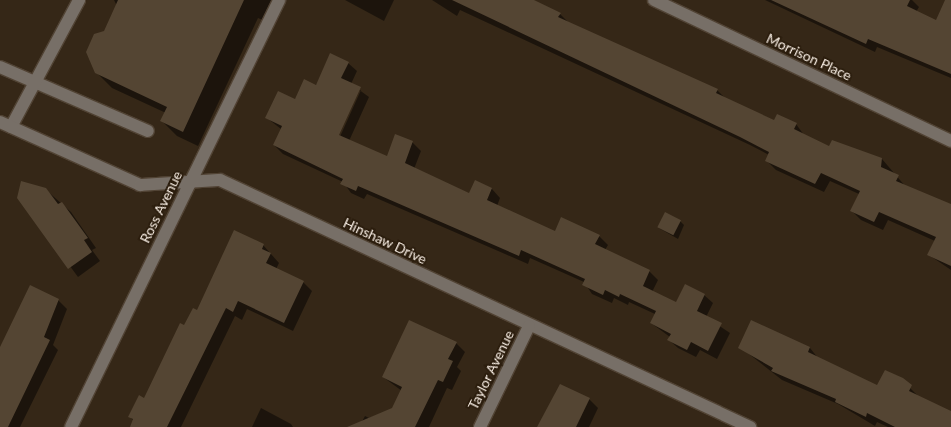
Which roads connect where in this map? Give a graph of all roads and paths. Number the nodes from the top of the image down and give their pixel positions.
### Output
1 (80, 0) edge
2 (279, 0) edge
3 (654, 0) edge
4 (0, 67) edge
5 (36, 80) junction
6 (6, 124) edge
7 (148, 131) dead end
8 (951, 140) edge
9 (190, 182) junction
10 (529, 326) junction
11 (71, 427) edge
12 (480, 427) edge
13 (750, 427) edge

1 - 5 street
2 - 9 street, Ross Avenue
3 - 8 street, Morrison Place
4 - 5 street
5 - 6 street
5 - 7 street
6 - 9 street, Hinshaw Drive
9 - 10 street, Hinshaw Drive
9 - 11 street, Ross Avenue
10 - 12 street, Taylor Avenue
10 - 13 street, Hinshaw Drive

